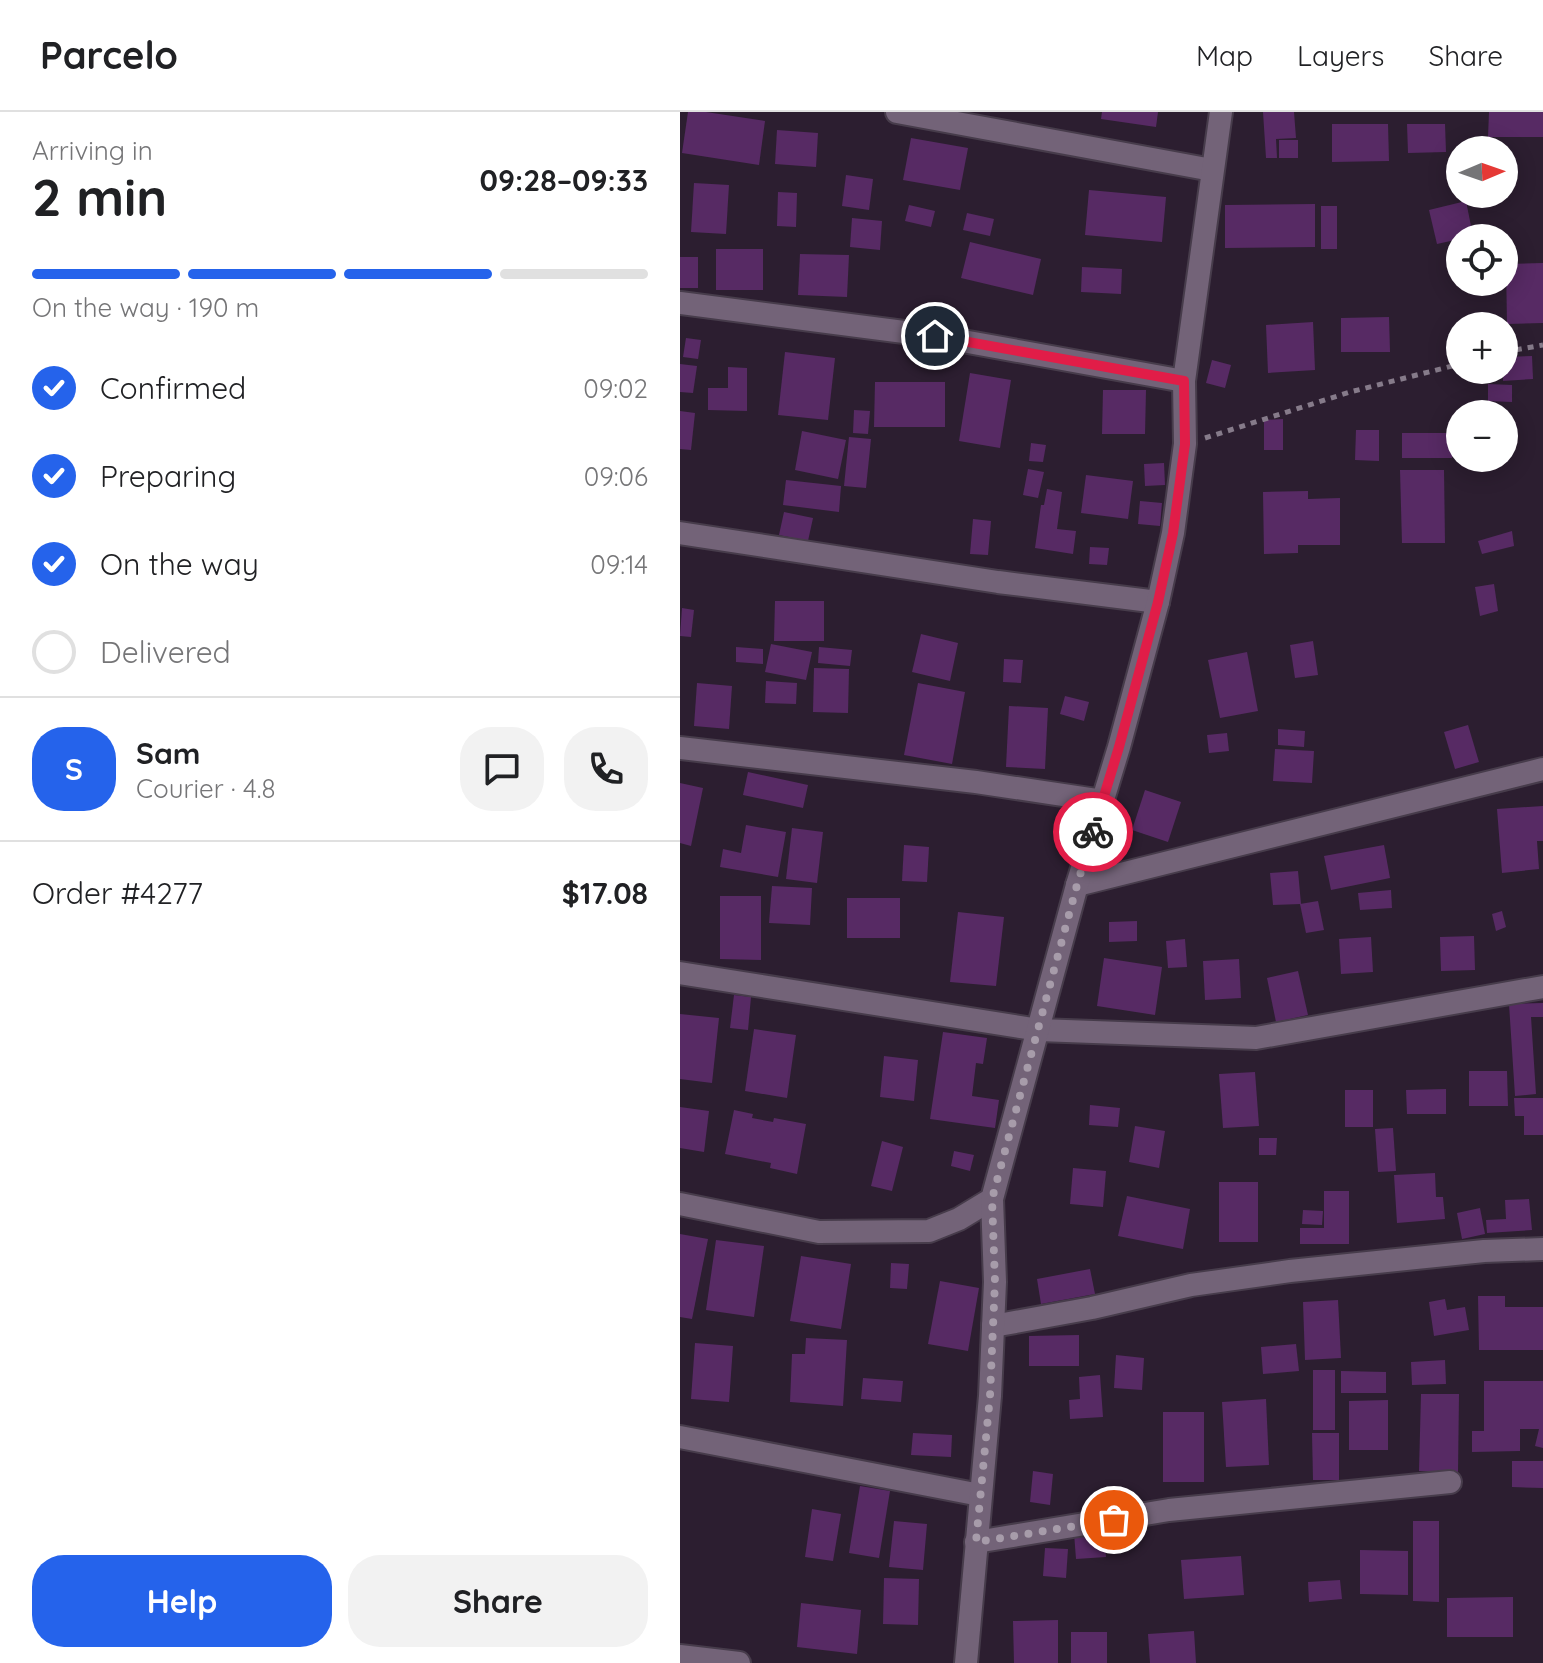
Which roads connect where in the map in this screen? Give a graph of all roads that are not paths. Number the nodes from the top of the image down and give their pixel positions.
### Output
1 (897, 112) edge
2 (1221, 112) edge
3 (1212, 170) junction
4 (680, 303) edge
5 (1184, 381) junction
6 (680, 533) edge
7 (1158, 602) junction
8 (680, 748) edge
9 (1543, 769) edge
10 (1103, 801) junction
11 (1077, 885) junction
12 (680, 973) edge
13 (1543, 987) edge
14 (1039, 1030) junction
15 (992, 1199) junction
16 (680, 1204) edge
17 (1543, 1249) edge
18 (993, 1326) junction
19 (680, 1437) edge
20 (1450, 1482) dead end
21 (980, 1495) junction
22 (976, 1542) junction
23 (680, 1656) edge
24 (739, 1663) edge
25 (966, 1663) edge

1 - 3 street
2 - 3 street
3 - 5 street
4 - 5 street
5 - 7 street
6 - 7 street
7 - 10 street
8 - 10 street
9 - 11 street
10 - 11 street
11 - 14 street
12 - 14 street
13 - 14 street
14 - 15 street
15 - 16 street
15 - 18 street
17 - 18 street
18 - 21 street
19 - 21 street
20 - 22 street
21 - 22 street
22 - 25 street
23 - 24 street

